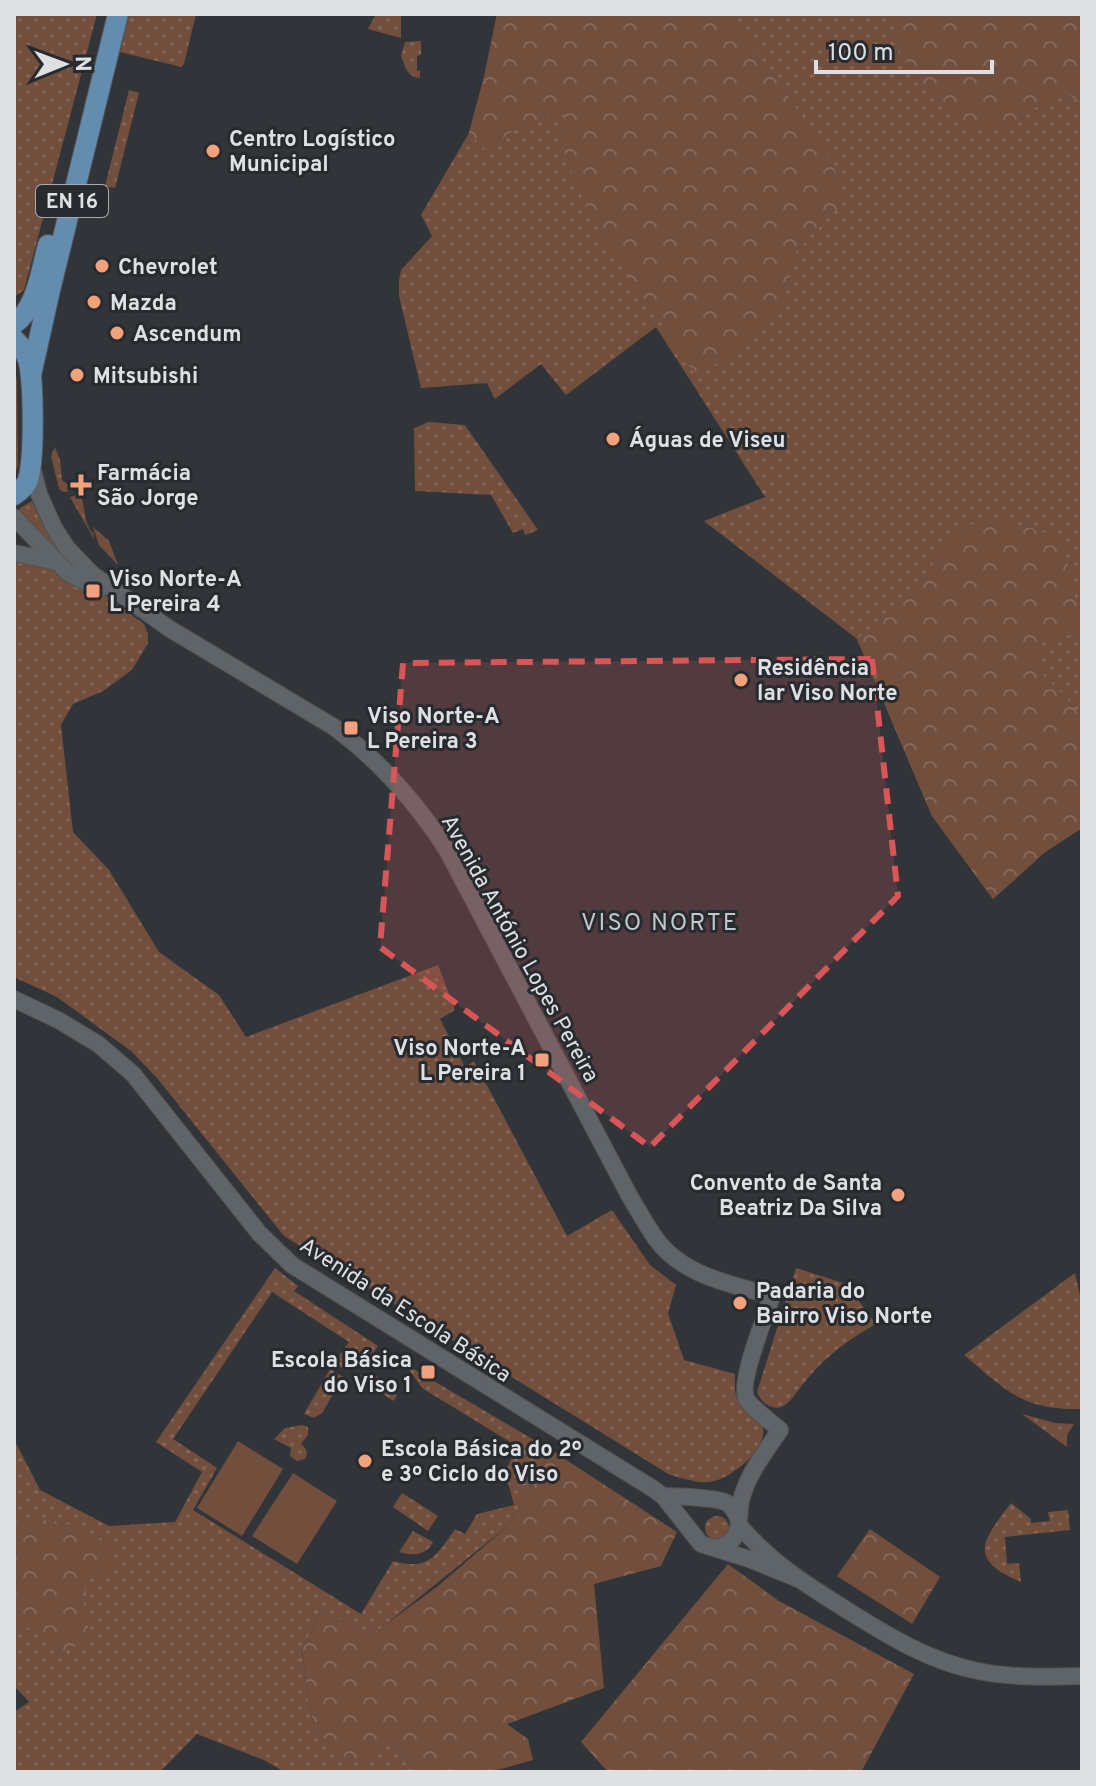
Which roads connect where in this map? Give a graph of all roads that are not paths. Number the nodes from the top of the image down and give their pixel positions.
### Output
1 (112, 14) edge
2 (118, 14) edge
3 (14, 324) edge
4 (14, 339) edge
5 (31, 375) junction
6 (31, 466) junction
7 (14, 495) edge
8 (14, 517) edge
9 (14, 553) edge
10 (58, 563) junction
11 (154, 616) junction
12 (14, 999) edge
13 (752, 1472) junction
14 (663, 1496) junction
15 (712, 1500) junction
16 (738, 1521) junction
17 (691, 1532) junction
18 (715, 1548) junction
19 (798, 1579) junction
20 (1082, 1676) edge

1 - 3 main road, EN 16
2 - 5 main road, EN 16
4 - 5 main road, EN 16
5 - 6 main road, EN 16
6 - 7 main road
6 - 11 street, Avenida António Lopes Pereira
8 - 10 street, Avenida António Lopes Pereira
9 - 10 street
10 - 11 street, Avenida António Lopes Pereira
11 - 13 street, Avenida António Lopes Pereira
12 - 14 street, Avenida da Escola Básica
13 - 15 street
13 - 16 street
14 - 15 street, Avenida da Escola Básica
14 - 17 street, Avenida da Escola Básica
15 - 16 street, Avenida da Escola Básica
15 - 17 street
16 - 18 street
16 - 19 street, Avenida da Escola Básica
17 - 18 street, Avenida da Escola Básica
18 - 19 street, Avenida da Escola Básica
19 - 20 street, Avenida da Escola Básica

